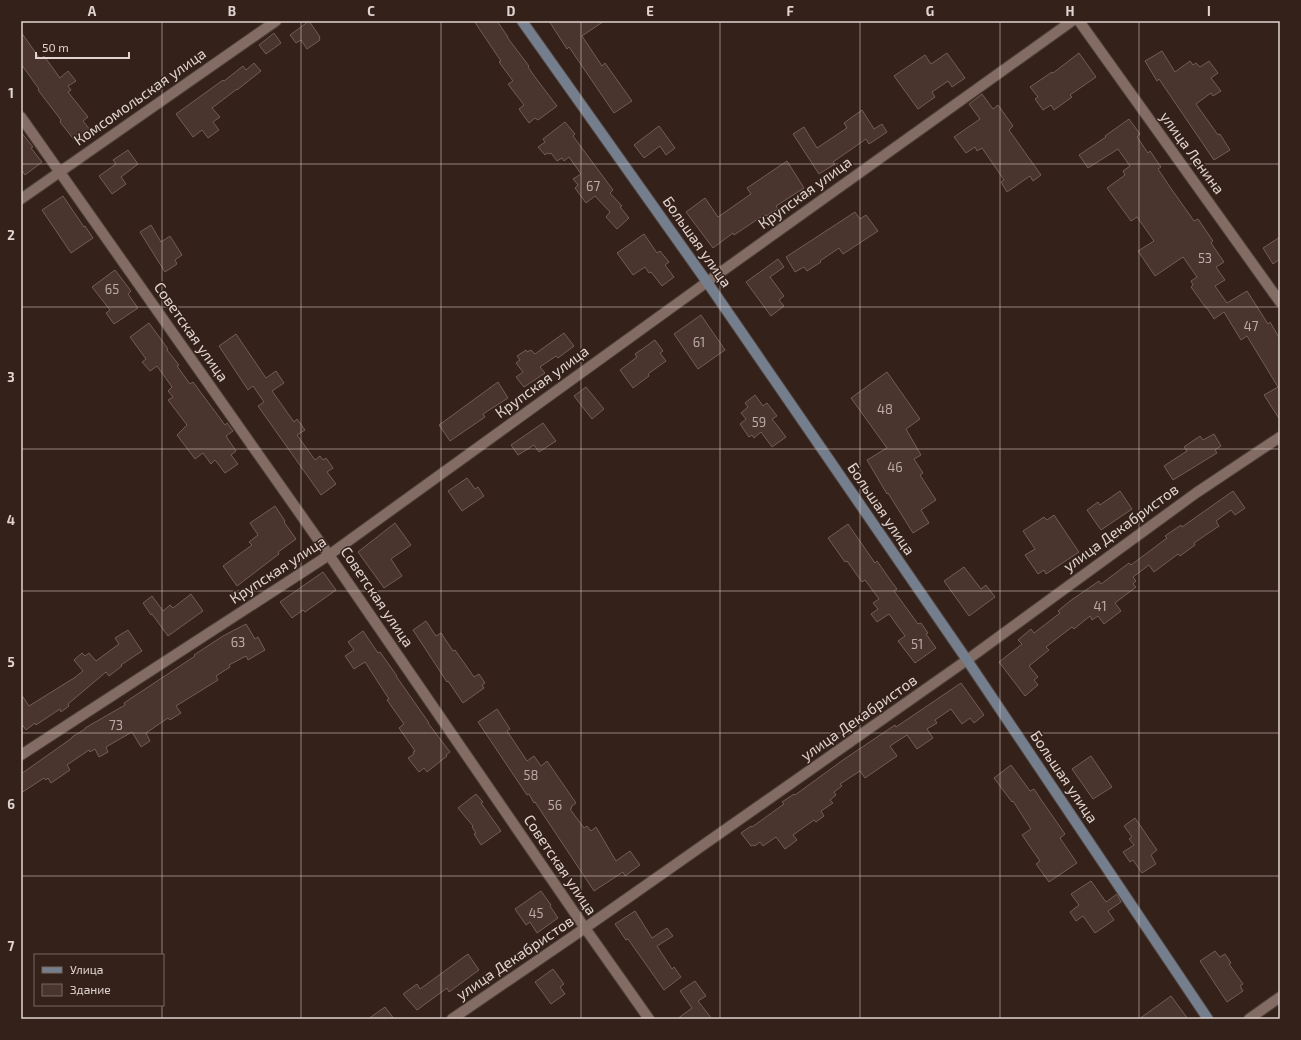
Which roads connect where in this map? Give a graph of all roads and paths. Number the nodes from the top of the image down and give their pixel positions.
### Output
1 (276, 21) edge
2 (522, 21) edge
3 (1072, 21) edge
4 (1079, 21) edge
5 (21, 116) edge
6 (60, 171) junction
7 (21, 198) edge
8 (707, 282) junction
9 (1280, 302) edge
10 (1280, 437) edge
11 (329, 555) junction
12 (967, 660) junction
13 (21, 755) edge
14 (585, 928) junction
15 (1280, 997) edge
16 (452, 1019) edge
17 (649, 1019) edge
18 (1208, 1019) edge
19 (1249, 1019) edge

1 - 6 street, Комсомольская улица
2 - 8 street, Большая улица
3 - 8 street, Крупская улица
4 - 9 street, улица Ленина
5 - 6 street, Советская улица
6 - 7 street, Комсомольская улица
6 - 11 street, Советская улица
8 - 11 street, Крупская улица
8 - 12 street, Большая улица
10 - 12 street, улица Декабристов
11 - 13 street, Крупская улица
11 - 14 street, Советская улица
12 - 14 street, улица Декабристов
12 - 18 street, Большая улица
14 - 16 street, улица Декабристов
14 - 17 street, Советская улица
15 - 19 street

